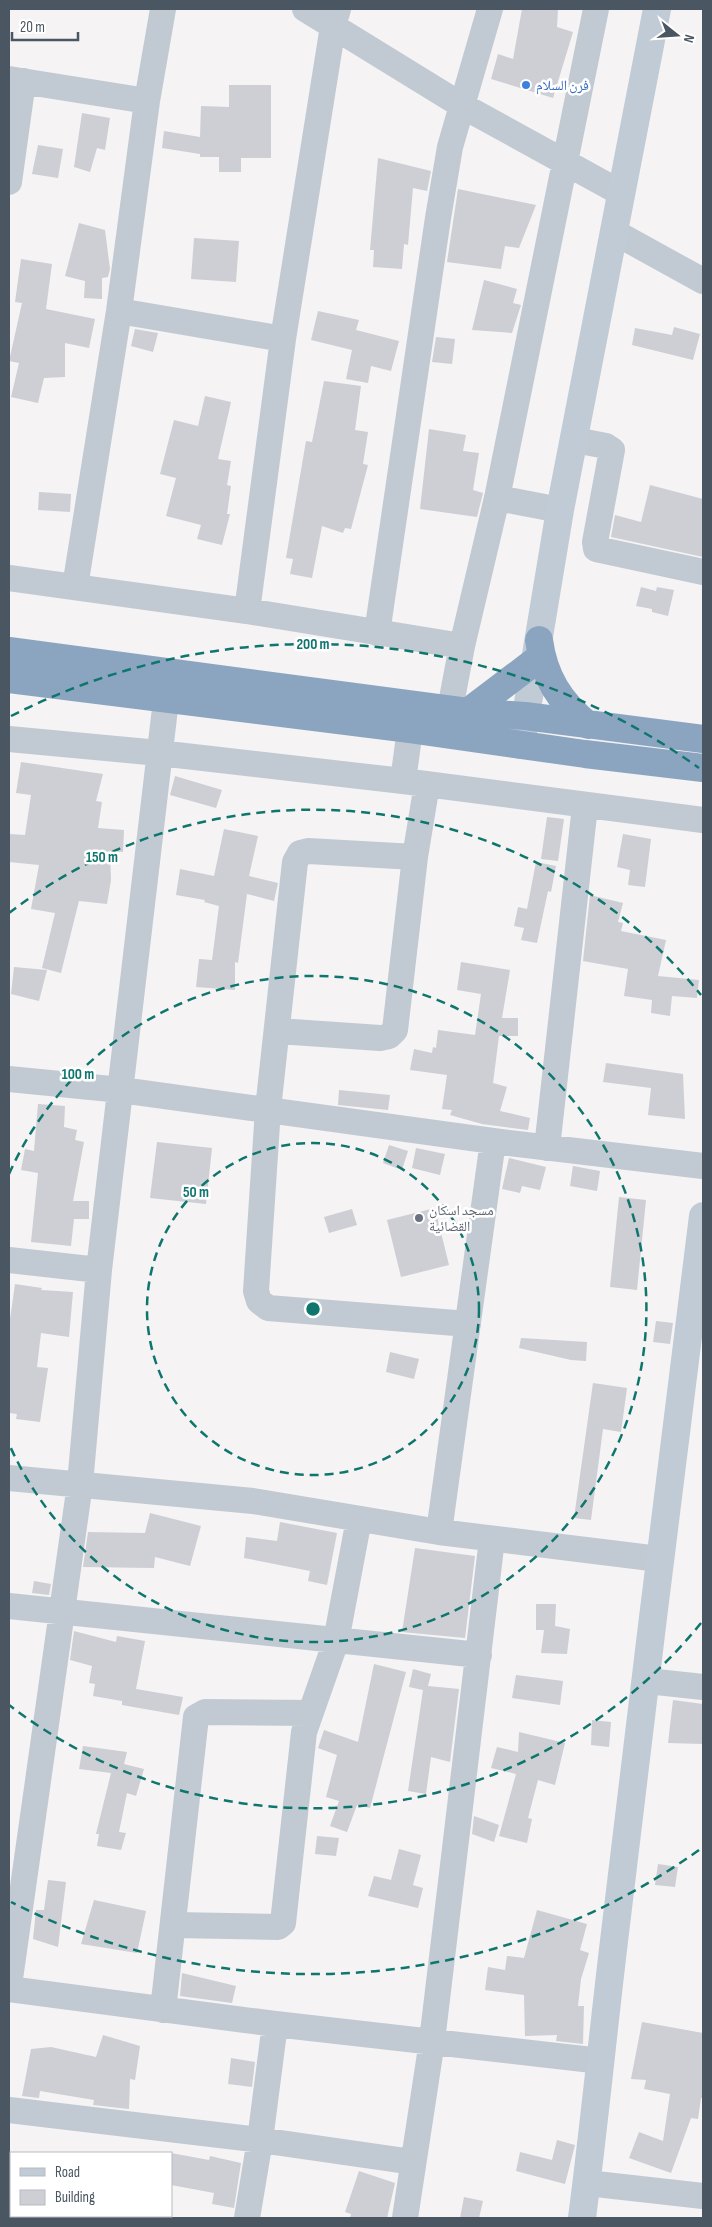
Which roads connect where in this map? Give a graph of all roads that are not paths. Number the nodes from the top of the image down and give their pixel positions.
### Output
1 (164, 9) edge
2 (305, 9) edge
3 (490, 9) edge
4 (596, 9) edge
5 (657, 9) edge
6 (336, 17) edge
7 (16, 80) edge
8 (147, 101) junction
9 (462, 105) junction
10 (566, 162) junction
11 (9, 182) edge
12 (621, 193) junction
13 (614, 232) junction
14 (703, 281) edge
15 (119, 311) junction
16 (283, 339) junction
17 (575, 440) junction
18 (497, 498) junction
19 (560, 510) junction
20 (703, 572) edge
21 (9, 578) edge
22 (75, 587) junction
23 (247, 611) junction
24 (378, 633) junction
25 (462, 646) junction
26 (9, 651) edge
27 (537, 651) junction
28 (9, 679) edge
29 (166, 700) junction
30 (459, 711) junction
31 (525, 716) junction
32 (588, 725) junction
33 (410, 729) junction
34 (9, 739) edge
35 (703, 739) edge
36 (522, 745) junction
37 (159, 753) junction
38 (703, 768) edge
39 (415, 783) junction
40 (585, 806) junction
41 (703, 820) edge
42 (414, 856) junction
43 (278, 1031) junction
44 (9, 1079) edge
45 (121, 1090) junction
46 (268, 1109) junction
47 (493, 1141) junction
48 (547, 1148) junction
49 (703, 1166) edge
50 (703, 1216) edge
51 (9, 1260) edge
52 (100, 1270) junction
53 (468, 1324) junction
54 (9, 1478) edge
55 (80, 1484) junction
56 (359, 1519) junction
57 (439, 1532) junction
58 (492, 1539) junction
59 (659, 1559) junction
60 (9, 1606) edge
61 (62, 1611) junction
62 (336, 1641) junction
63 (478, 1654) junction
64 (647, 1681) junction
65 (703, 1687) edge
66 (310, 1713) junction
67 (174, 1925) junction
68 (9, 1987) edge
69 (163, 2010) junction
70 (275, 2024) junction
71 (432, 2041) junction
72 (601, 2061) junction
73 (9, 2110) edge
74 (260, 2140) junction
75 (413, 2162) junction
76 (587, 2183) junction
77 (703, 2196) edge
78 (247, 2218) edge
79 (405, 2218) edge
80 (582, 2218) edge

1 - 8 street
2 - 6 street
3 - 9 street
4 - 10 street
5 - 12 street
6 - 9 street
6 - 16 street
7 - 8 street
7 - 11 street
8 - 15 street
9 - 10 street
9 - 24 street
10 - 12 street
10 - 18 street
12 - 13 street
13 - 14 street
13 - 17 street
15 - 16 street
15 - 22 street
16 - 23 street
17 - 19 street
17 - 20 street
18 - 19 street
18 - 25 street
19 - 27 street
21 - 22 street
22 - 23 street
23 - 24 street
24 - 25 street
25 - 30 street
26 - 30 highway
27 - 30 highway
27 - 31 street
27 - 32 highway
28 - 29 highway
29 - 33 highway
29 - 37 street
30 - 31 highway
31 - 32 highway
31 - 36 street
32 - 35 highway
33 - 36 highway
33 - 39 street
34 - 37 street
36 - 38 highway
37 - 39 street
37 - 45 street
39 - 40 street
39 - 42 street
40 - 41 street
40 - 48 street
42 - 43 street
42 - 43 street
43 - 46 street
44 - 45 street
45 - 46 street
45 - 52 street
46 - 47 street
46 - 53 street
47 - 48 street
47 - 53 street
48 - 49 street
50 - 59 street
51 - 52 street
52 - 55 street
53 - 57 street
54 - 55 street
55 - 56 street
55 - 61 street
56 - 57 street
56 - 62 street
57 - 58 street
58 - 59 street
58 - 63 street
59 - 64 street
60 - 61 street
61 - 62 street
61 - 68 street
62 - 63 street
62 - 66 street
63 - 71 street
64 - 65 street
64 - 72 street
66 - 67 street
66 - 67 street
67 - 69 street
68 - 69 street
69 - 70 street
70 - 71 street
70 - 74 street
71 - 72 street
71 - 75 street
72 - 76 street
73 - 74 street
74 - 75 street
74 - 78 street
75 - 79 street
76 - 77 street
76 - 80 street

